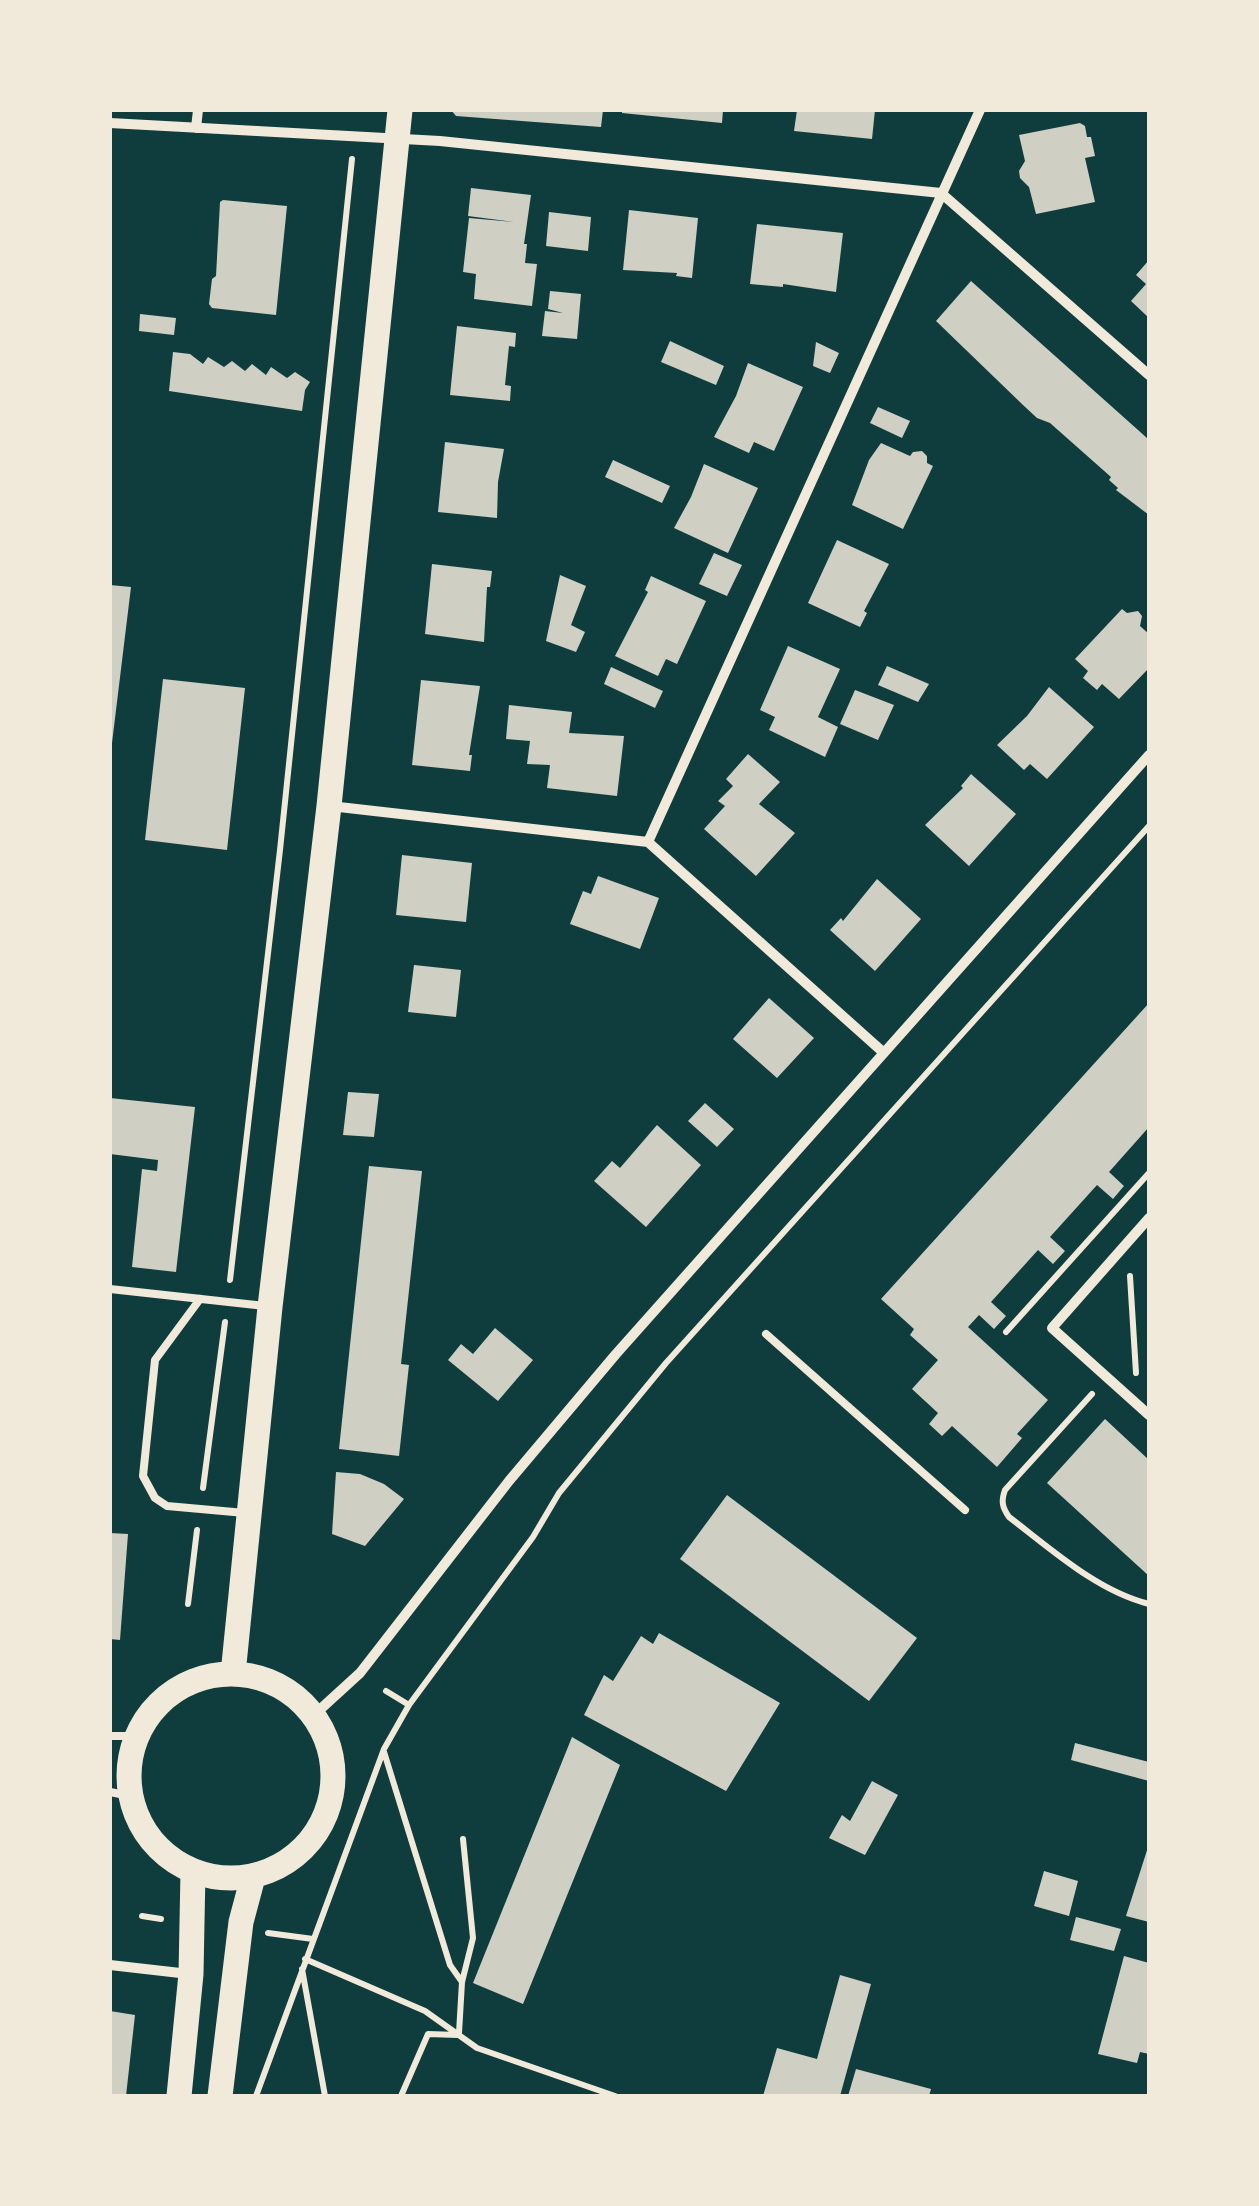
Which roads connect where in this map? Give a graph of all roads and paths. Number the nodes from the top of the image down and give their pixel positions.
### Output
1 (198, 110) edge
2 (400, 110) edge
3 (980, 110) edge
4 (110, 123) edge
5 (196, 128) junction
6 (354, 137) junction
7 (397, 138) junction
8 (941, 193) junction
9 (1149, 376) edge
10 (1149, 755) edge
11 (329, 806) junction
12 (1149, 826) edge
13 (648, 842) junction
14 (884, 1053) junction
15 (1149, 1173) edge
16 (1149, 1218) edge
17 (1115, 1256) junction
18 (110, 1289) edge
19 (200, 1299) junction
20 (228, 1302) junction
21 (270, 1307) junction
22 (1006, 1332) dead end
23 (766, 1334) dead end
24 (1120, 1389) junction
25 (1149, 1416) edge
26 (200, 1509) junction
27 (965, 1510) dead end
28 (250, 1514) junction
29 (188, 1604) dead end
30 (1149, 1604) edge
31 (233, 1674) junction
32 (386, 1691) dead end
33 (410, 1705) junction
34 (314, 1715) junction
35 (123, 1736) edge
36 (384, 1749) junction
37 (120, 1794) edge
38 (463, 1840) dead end
39 (193, 1872) junction
40 (253, 1876) junction
41 (305, 1958) junction
42 (110, 1966) edge
43 (302, 1968) junction
44 (191, 1974) junction
45 (462, 1982) junction
46 (459, 2035) junction
47 (179, 2096) edge
48 (220, 2096) edge
49 (256, 2096) edge
50 (325, 2096) edge
51 (401, 2096) edge
52 (615, 2096) edge

1 - 5 street
2 - 7 main road
3 - 8 street
4 - 5 street
5 - 6 street
6 - 7 street
6 - 20 path
7 - 8 street
7 - 11 main road
8 - 9 street
8 - 13 street
10 - 14 street
11 - 13 street
11 - 21 main road
12 - 33 path
13 - 14 street
14 - 34 street
15 - 22 path
16 - 17 street
17 - 24 path
17 - 24 street
18 - 19 lane
19 - 20 lane
19 - 26 lane
20 - 21 lane
20 - 26 path
21 - 28 main road
23 - 27 lane
24 - 25 street
24 - 30 path
26 - 28 lane
26 - 29 path
28 - 31 main road
31 - 34 main road
31 - 35 main road
32 - 33 path
33 - 36 path
34 - 40 main road
35 - 37 main road
36 - 41 path
36 - 45 path
37 - 39 main road
38 - 45 path
39 - 40 main road
39 - 44 main road
40 - 48 main road
41 - 43 path
41 - 46 path
42 - 44 street
43 - 49 path
43 - 50 path
44 - 47 main road
45 - 46 path
46 - 51 path
46 - 52 path

